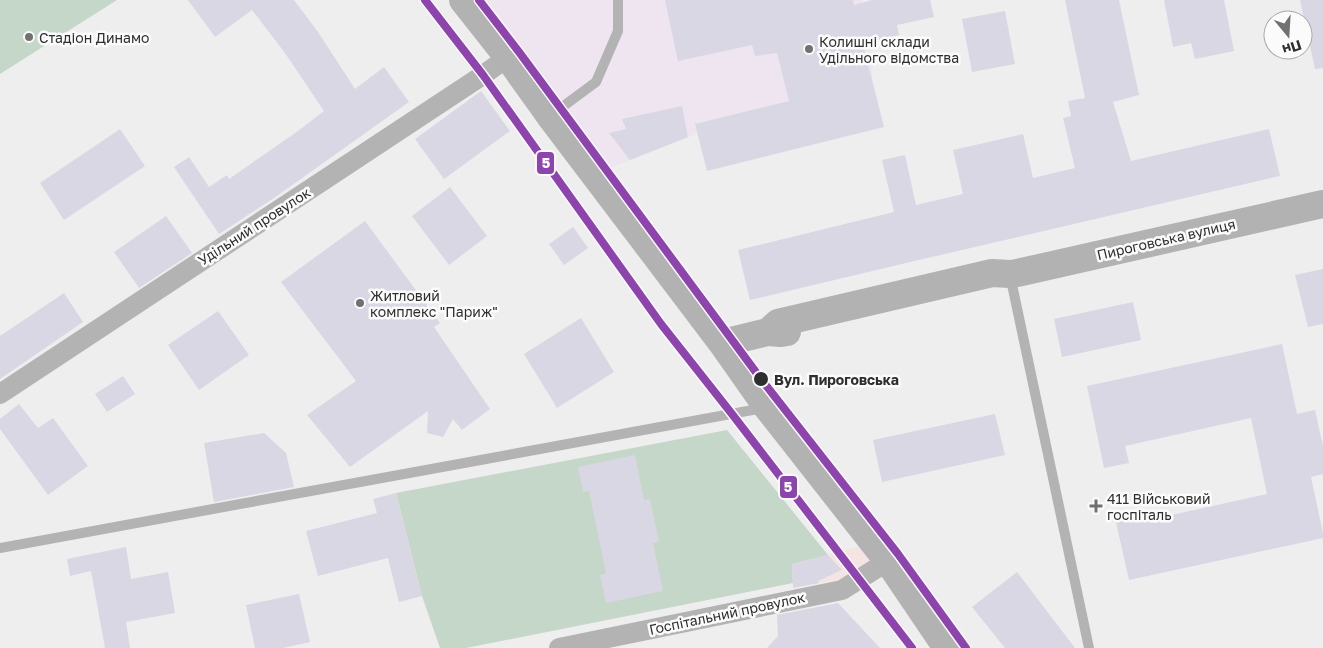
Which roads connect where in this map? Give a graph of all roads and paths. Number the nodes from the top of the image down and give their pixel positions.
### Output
1 (463, 0) edge
2 (618, 0) edge
3 (508, 57) junction
4 (550, 116) junction
5 (1323, 204) edge
6 (1010, 274) junction
7 (722, 344) junction
8 (0, 394) edge
9 (767, 407) junction
10 (0, 548) edge
11 (888, 560) junction
12 (559, 648) edge
13 (947, 648) edge
14 (1089, 648) edge

1 - 3 street
2 - 4 lane
3 - 4 street
3 - 8 street, Удільний провулок
4 - 7 street
5 - 6 street, Пироговська вулиця
6 - 7 street, Пироговська вулиця
6 - 14 lane
7 - 9 street
9 - 10 lane
9 - 11 street
11 - 12 street, Госпітальний провулок
11 - 13 street

